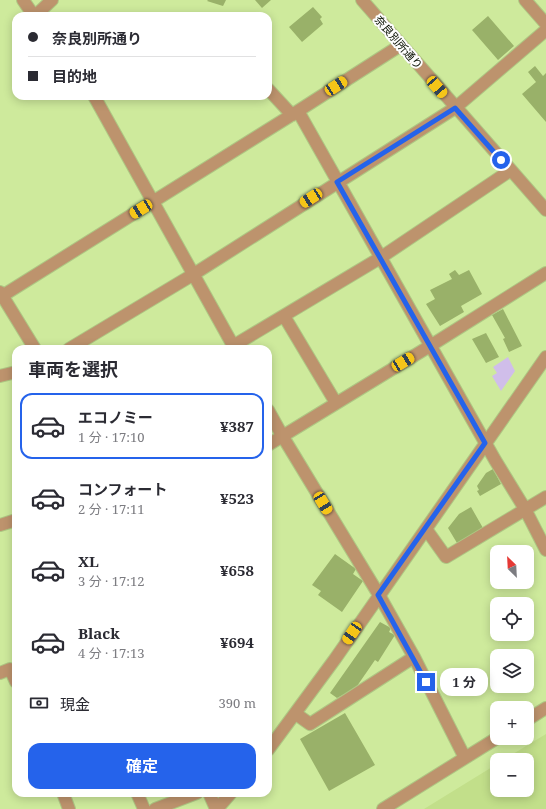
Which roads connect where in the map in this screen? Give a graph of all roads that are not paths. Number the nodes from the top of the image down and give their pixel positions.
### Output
1 (23, 0) edge
2 (52, 0) edge
3 (362, 0) edge
4 (525, 0) edge
5 (32, 12) edge
6 (39, 12) edge
7 (546, 24) edge
8 (546, 30) edge
9 (401, 45) junction
10 (272, 93) edge
11 (96, 100) edge
12 (455, 108) junction
13 (295, 113) junction
14 (510, 170) junction
15 (337, 182) junction
16 (153, 201) junction
17 (546, 210) edge
18 (380, 258) junction
19 (546, 273) edge
20 (194, 274) junction
21 (1, 294) edge
22 (284, 316) junction
23 (33, 345) edge
24 (76, 345) edge
25 (232, 345) edge
26 (239, 345) edge
27 (430, 346) junction
28 (546, 357) edge
29 (12, 373) edge
30 (0, 376) edge
31 (336, 403) junction
32 (272, 417) edge
33 (283, 437) junction
34 (272, 443) edge
35 (485, 443) junction
36 (546, 497) edge
37 (525, 509) junction
38 (12, 521) edge
39 (0, 525) edge
40 (426, 529) junction
41 (546, 550) edge
42 (378, 595) junction
43 (414, 657) junction
44 (0, 673) edge
45 (12, 673) edge
46 (546, 708) edge
47 (296, 714) junction
48 (534, 716) edge
49 (490, 742) edge
50 (272, 745) edge
51 (465, 758) junction
52 (64, 797) edge
53 (139, 797) edge
54 (187, 797) edge
55 (211, 797) edge
56 (228, 797) edge
57 (69, 809) edge
58 (144, 809) edge
59 (156, 809) edge
60 (217, 809) edge
61 (383, 809) edge

1 - 5 street
2 - 6 street
3 - 9 street, 奈良別所通り
4 - 7 street
8 - 12 street
9 - 12 street, 奈良別所通り
9 - 13 street
10 - 13 street
11 - 16 street
12 - 14 street, 奈良別所通り
12 - 15 street
13 - 15 street
13 - 16 street
14 - 17 street, 奈良別所通り
14 - 18 street
15 - 18 street
15 - 20 street
16 - 20 street
16 - 21 street
18 - 22 street
18 - 27 street
19 - 27 street
20 - 24 street
20 - 25 street
21 - 23 street
22 - 26 street
22 - 31 street
27 - 31 street
27 - 35 street
28 - 35 street
29 - 30 street
31 - 33 street
32 - 33 street
33 - 34 street
33 - 42 street
35 - 37 street
35 - 40 street
36 - 37 street
37 - 40 street
37 - 41 street
38 - 39 street
40 - 42 street
42 - 43 street
42 - 47 street
43 - 47 street
43 - 51 street
44 - 45 street
46 - 48 street
47 - 50 street
49 - 51 street
51 - 61 street
52 - 57 street
53 - 58 street
54 - 59 street
55 - 60 street
56 - 60 street

